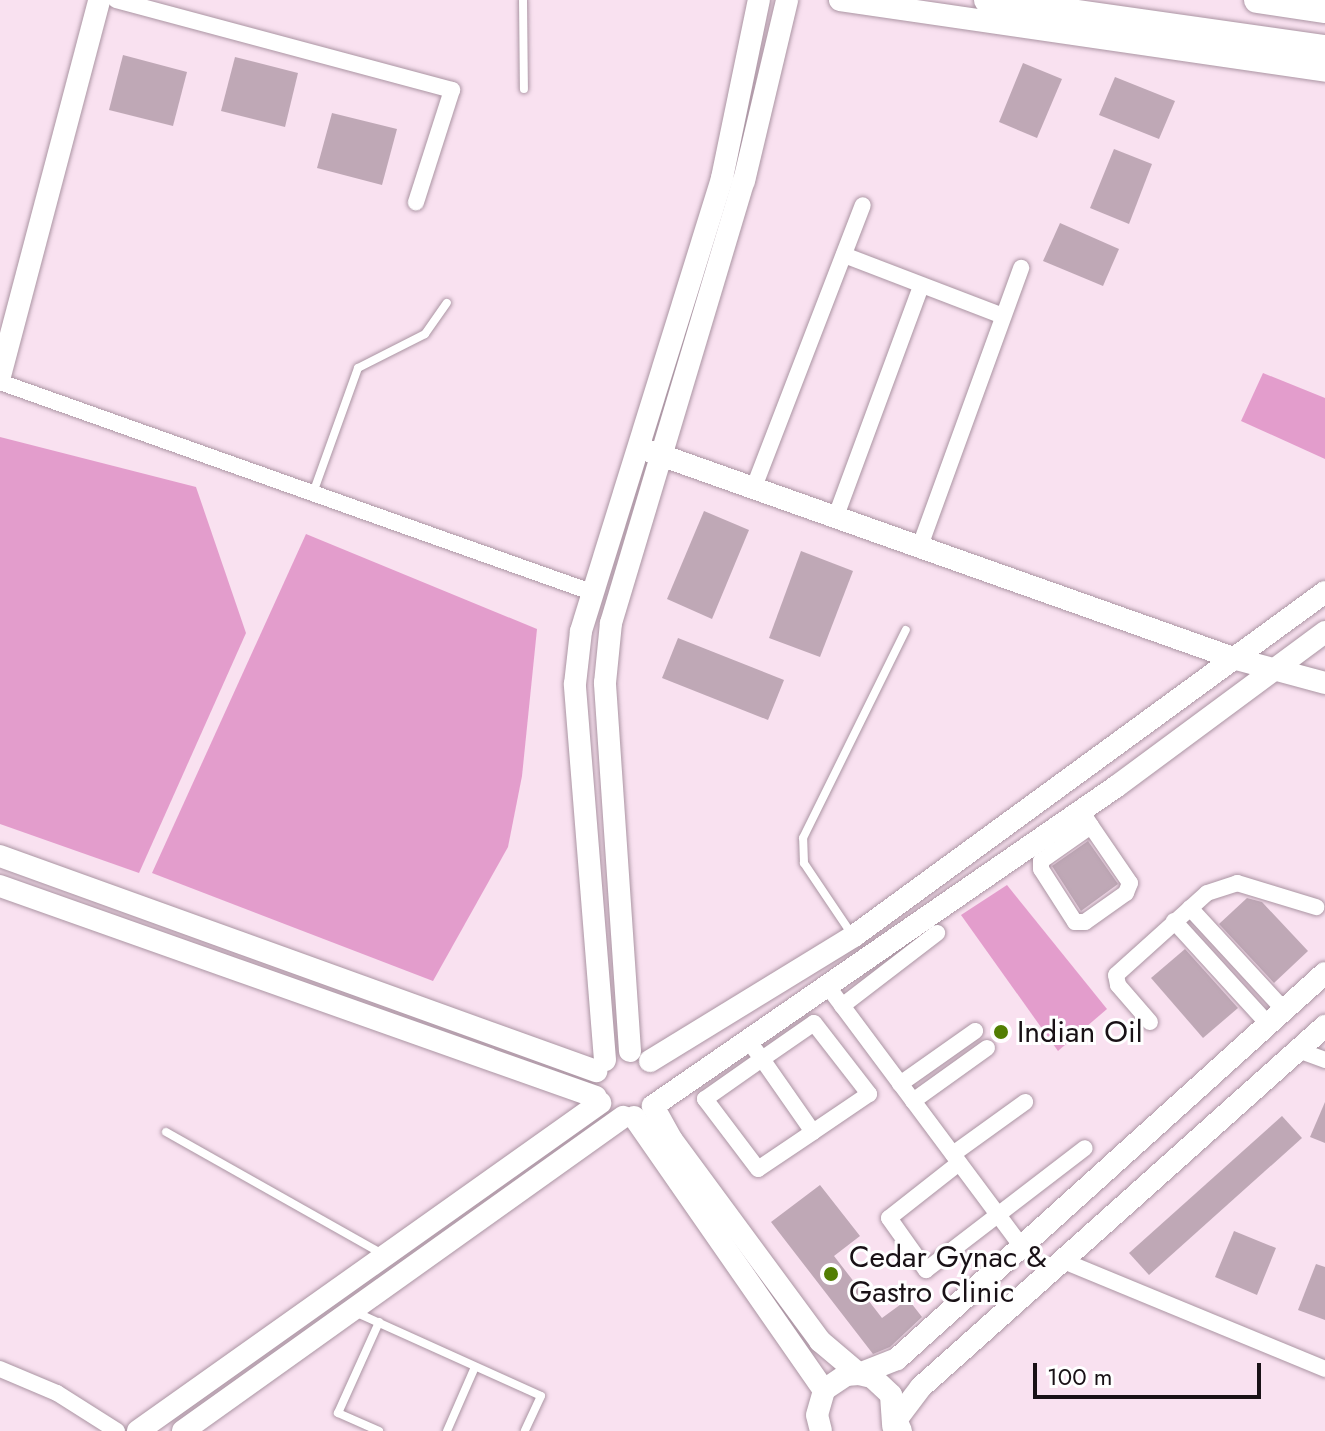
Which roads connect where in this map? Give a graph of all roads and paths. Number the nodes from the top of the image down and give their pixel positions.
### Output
1 (99, 0) edge
2 (116, 0) edge
3 (523, 0) edge
4 (759, 0) edge
5 (787, 0) edge
6 (840, 0) edge
7 (987, 0) edge
8 (1257, 0) edge
9 (1325, 10) edge
10 (1191, 39) junction
11 (1325, 48) edge
12 (1325, 71) edge
13 (524, 89) dead end
14 (416, 202) dead end
15 (863, 205) dead end
16 (844, 255) junction
17 (1021, 268) dead end
18 (921, 286) junction
19 (447, 303) dead end
20 (1003, 316) junction
21 (0, 376) edge
22 (0, 382) edge
23 (639, 448) junction
24 (663, 454) junction
25 (754, 487) junction
26 (313, 493) junction
27 (836, 516) junction
28 (920, 546) junction
29 (1325, 592) edge
30 (594, 593) junction
31 (906, 630) dead end
32 (1325, 632) edge
33 (1236, 659) junction
34 (1280, 668) junction
35 (1325, 683) edge
36 (1086, 818) junction
37 (0, 856) edge
38 (0, 886) edge
39 (1316, 907) dead end
40 (1190, 908) junction
41 (1174, 921) junction
42 (937, 933) dead end
43 (854, 936) junction
44 (1325, 973) edge
45 (826, 984) junction
46 (842, 1006) junction
47 (1276, 1017) junction
48 (1150, 1022) dead end
49 (1325, 1026) edge
50 (975, 1031) dead end
51 (747, 1039) junction
52 (987, 1048) dead end
53 (1298, 1050) junction
54 (640, 1056) junction
55 (762, 1059) junction
56 (1325, 1060) edge
57 (601, 1066) junction
58 (900, 1084) junction
59 (598, 1100) junction
60 (913, 1101) junction
61 (1025, 1102) dead end
62 (637, 1113) junction
63 (166, 1132) dead end
64 (813, 1132) junction
65 (1085, 1148) dead end
66 (956, 1158) junction
67 (997, 1214) junction
68 (1022, 1247) junction
69 (386, 1256) junction
70 (1061, 1260) junction
71 (354, 1311) junction
72 (379, 1322) junction
73 (475, 1367) junction
74 (0, 1369) edge
75 (1325, 1369) edge
76 (859, 1374) junction
77 (824, 1390) junction
78 (815, 1426) edge
79 (896, 1427) edge
80 (117, 1431) edge
81 (138, 1431) edge
82 (183, 1431) edge
83 (379, 1431) edge
84 (447, 1431) edge
85 (525, 1431) edge

1 - 21 main road
2 - 14 street
3 - 13 lane
4 - 23 main road
5 - 24 main road
6 - 10 main road
7 - 10 main road
8 - 9 main road
10 - 11 main road
10 - 12 main road
15 - 16 street
16 - 18 street
16 - 25 street
17 - 20 street
18 - 20 street
18 - 27 street
19 - 26 lane
20 - 28 street
22 - 26 street
23 - 24 main road
23 - 30 main road
24 - 25 main road
24 - 54 main road
25 - 27 main road
26 - 30 street
27 - 28 main road
28 - 33 main road
29 - 33 main road
30 - 57 main road
31 - 43 lane
32 - 34 main road
33 - 34 main road
33 - 43 main road
34 - 35 main road
34 - 36 main road
36 - 36 street
36 - 45 main road
37 - 57 main road
38 - 59 main road
39 - 40 street
40 - 41 street
40 - 47 street
41 - 47 street
41 - 48 street
42 - 46 street
43 - 54 main road
44 - 47 main road
45 - 46 street
45 - 51 main road
46 - 58 street
47 - 68 main road
49 - 53 main road
50 - 58 street
51 - 55 street
51 - 62 main road
52 - 60 street
53 - 56 street
53 - 70 main road
54 - 57 main road
54 - 62 main road
55 - 64 street
55 - 64 street
55 - 64 street
57 - 59 main road
58 - 60 street
59 - 62 main road
59 - 69 main road
60 - 66 street
61 - 66 street
62 - 71 main road
62 - 76 main road
62 - 77 main road
63 - 69 lane
65 - 67 street
66 - 67 street
66 - 67 street
67 - 68 street
68 - 76 main road
69 - 81 main road
70 - 75 street
70 - 79 main road
71 - 72 lane
71 - 82 main road
72 - 73 lane
72 - 83 lane
73 - 84 lane
73 - 85 lane
74 - 80 street
76 - 77 main road
76 - 79 main road
77 - 78 main road

